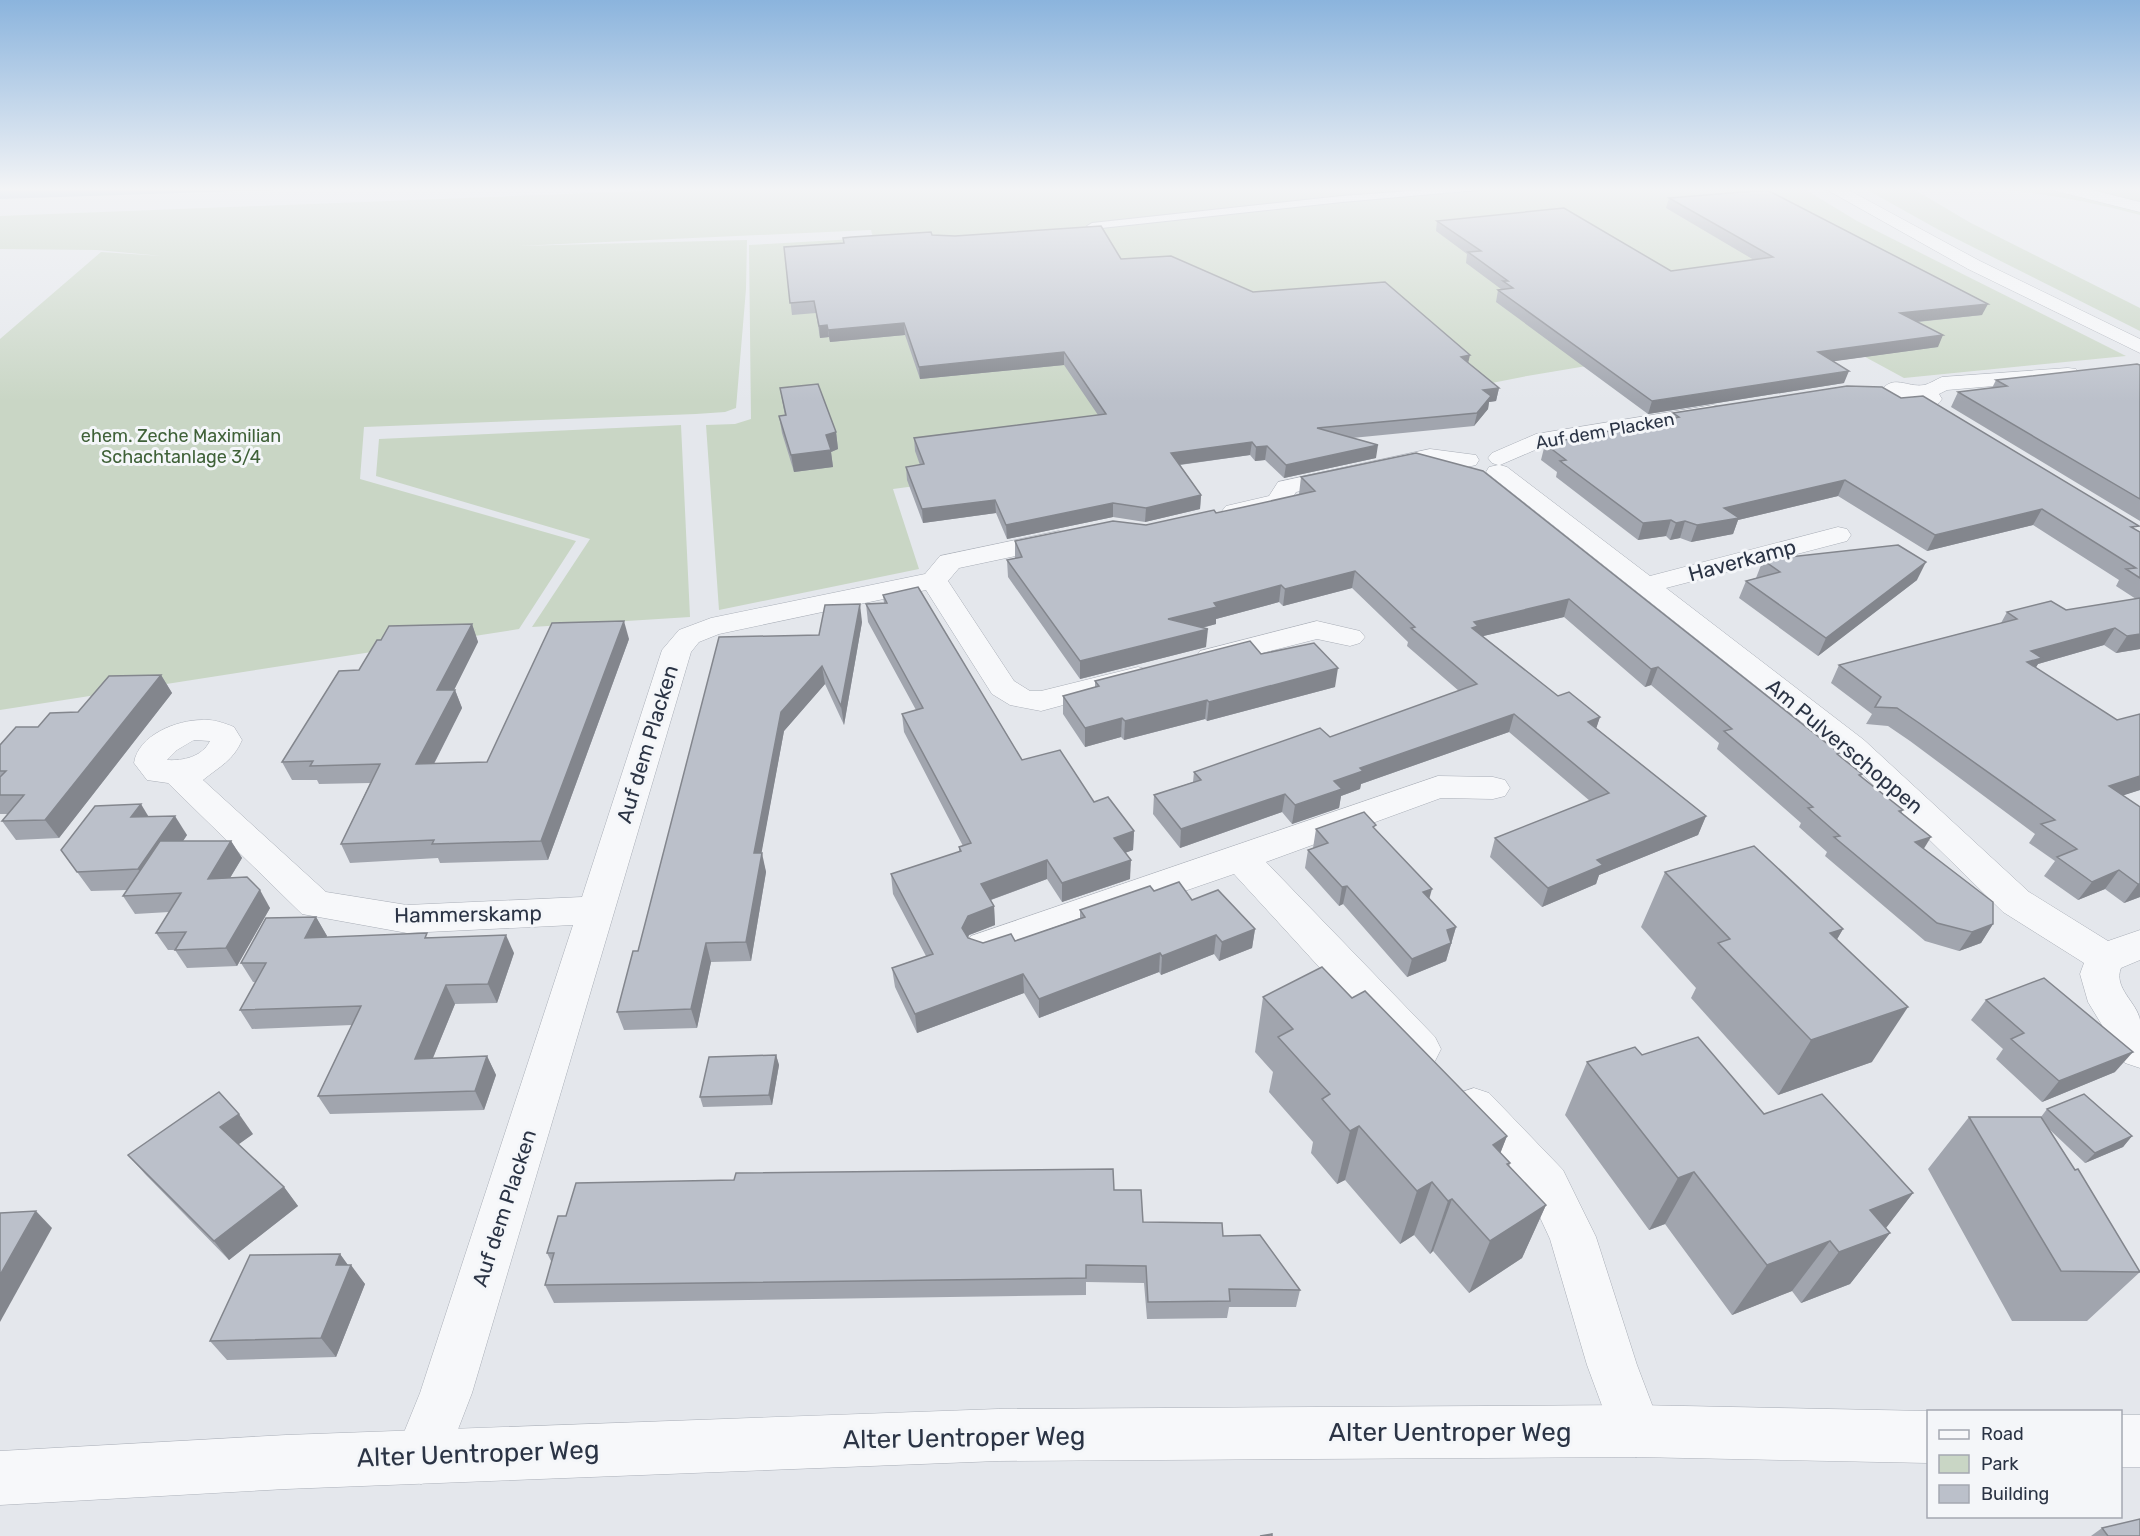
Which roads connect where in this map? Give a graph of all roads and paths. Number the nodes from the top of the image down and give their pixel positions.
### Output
1 (1962, 259) edge
2 (2140, 347) edge
3 (2077, 373) edge
4 (1881, 393) edge
5 (1740, 408) edge
6 (1499, 465) junction
7 (1211, 517) edge
8 (1078, 534) edge
9 (1838, 535) dead end
10 (934, 580) junction
11 (1647, 585) junction
12 (1350, 637) dead end
13 (189, 771) dead end
14 (1493, 788) dead end
15 (1241, 858) junction
16 (596, 910) junction
17 (984, 946) edge
18 (2123, 951) edge
19 (2140, 1050) edge
20 (1636, 1431) junction
21 (1927, 1437) edge
22 (2122, 1440) edge
23 (2140, 1441) edge
24 (421, 1457) junction
25 (0, 1478) edge

1 - 2 street
3 - 4 street
5 - 6 street, Auf dem Placken
6 - 7 street
6 - 11 street, Am Pulverschoppen
8 - 10 street, Auf dem Placken
9 - 11 street, Haverkamp
10 - 12 street
10 - 16 street, Auf dem Placken
11 - 18 street, Am Pulverschoppen
13 - 16 street, Hammerskamp
14 - 15 street
15 - 17 street
15 - 20 street
16 - 24 street, Auf dem Placken
18 - 19 street, Am Pulverschoppen
20 - 21 street, Alter Uentroper Weg
20 - 24 street, Alter Uentroper Weg
22 - 23 street
24 - 25 street, Alter Uentroper Weg

